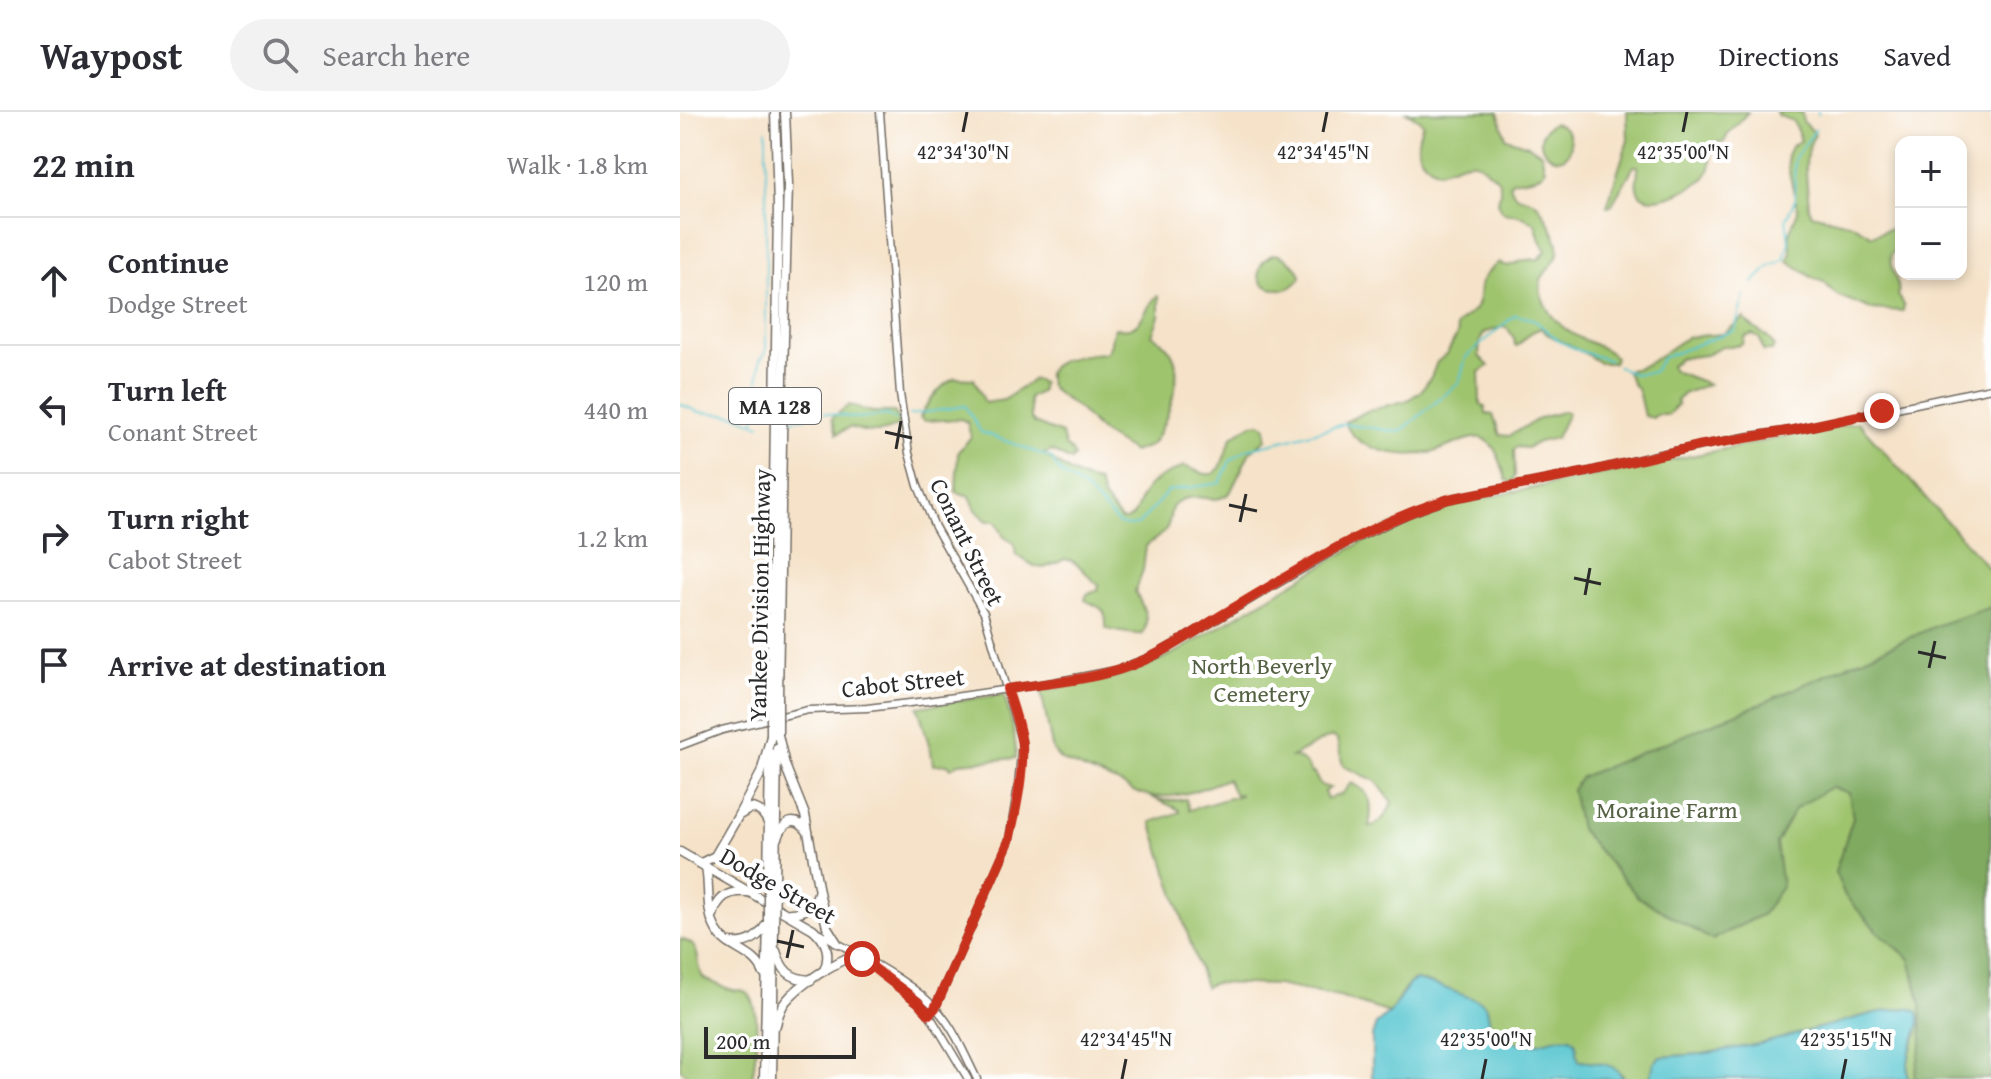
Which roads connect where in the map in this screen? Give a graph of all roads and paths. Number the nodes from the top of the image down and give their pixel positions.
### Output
1 (775, 112) edge
2 (785, 112) edge
3 (880, 112) edge
4 (1991, 388) edge
5 (1007, 689) junction
6 (775, 699) junction
7 (774, 736) junction
8 (680, 746) edge
9 (737, 818) junction
10 (769, 828) junction
11 (808, 833) junction
12 (776, 850) junction
13 (719, 851) junction
14 (680, 852) edge
15 (704, 865) junction
16 (725, 877) junction
17 (772, 884) junction
18 (819, 892) junction
19 (753, 893) junction
20 (787, 913) junction
21 (712, 919) junction
22 (771, 924) junction
23 (813, 929) junction
24 (729, 943) junction
25 (837, 943) junction
26 (774, 944) junction
27 (856, 954) junction
28 (824, 971) junction
29 (812, 980) junction
30 (766, 997) junction
31 (935, 1008) junction
32 (929, 1014) junction
33 (773, 1053) junction
34 (764, 1079) edge
35 (772, 1079) edge
36 (968, 1079) edge
37 (977, 1079) edge

1 - 6 highway, Yankee Division Highway / MA 128
2 - 6 highway, Yankee Division Highway / MA 128
3 - 5 main road, Conant Street
4 - 5 main road, Cabot Street
5 - 8 main road, Cabot Street
5 - 31 main road, Conant Street
6 - 7 highway, Yankee Division Highway / MA 128, bridge
7 - 9 highway
7 - 10 highway, Yankee Division Highway / MA 128
7 - 11 highway
7 - 12 highway, Yankee Division Highway / MA 128
9 - 10 highway
9 - 13 highway
10 - 17 highway, Yankee Division Highway / MA 128
11 - 12 highway
11 - 18 highway
12 - 17 highway, Yankee Division Highway / MA 128
13 - 15 highway
13 - 16 highway
14 - 15 highway, Dodge Street
15 - 16 highway, Dodge Street
15 - 21 highway
16 - 19 highway, Dodge Street
17 - 22 highway, Yankee Division Highway / MA 128, bridge
18 - 20 highway
18 - 25 highway
19 - 20 highway, Dodge Street
19 - 21 highway
20 - 23 highway, Dodge Street
21 - 24 highway
22 - 24 highway
22 - 26 highway, Yankee Division Highway / MA 128
22 - 30 highway, Yankee Division Highway / MA 128
23 - 25 main road, Dodge Street
23 - 28 highway
24 - 30 highway
25 - 27 main road, Dodge Street
26 - 29 highway
26 - 33 highway, Yankee Division Highway / MA 128
27 - 28 highway
27 - 31 main road, Dodge Street
27 - 32 main road, Dodge Street
28 - 29 highway
29 - 33 highway
30 - 34 highway, Yankee Division Highway / MA 128
31 - 32 main road, Conant Street
31 - 37 main road, Dodge Street
32 - 36 main road, Dodge Street
33 - 35 highway, Yankee Division Highway / MA 128

